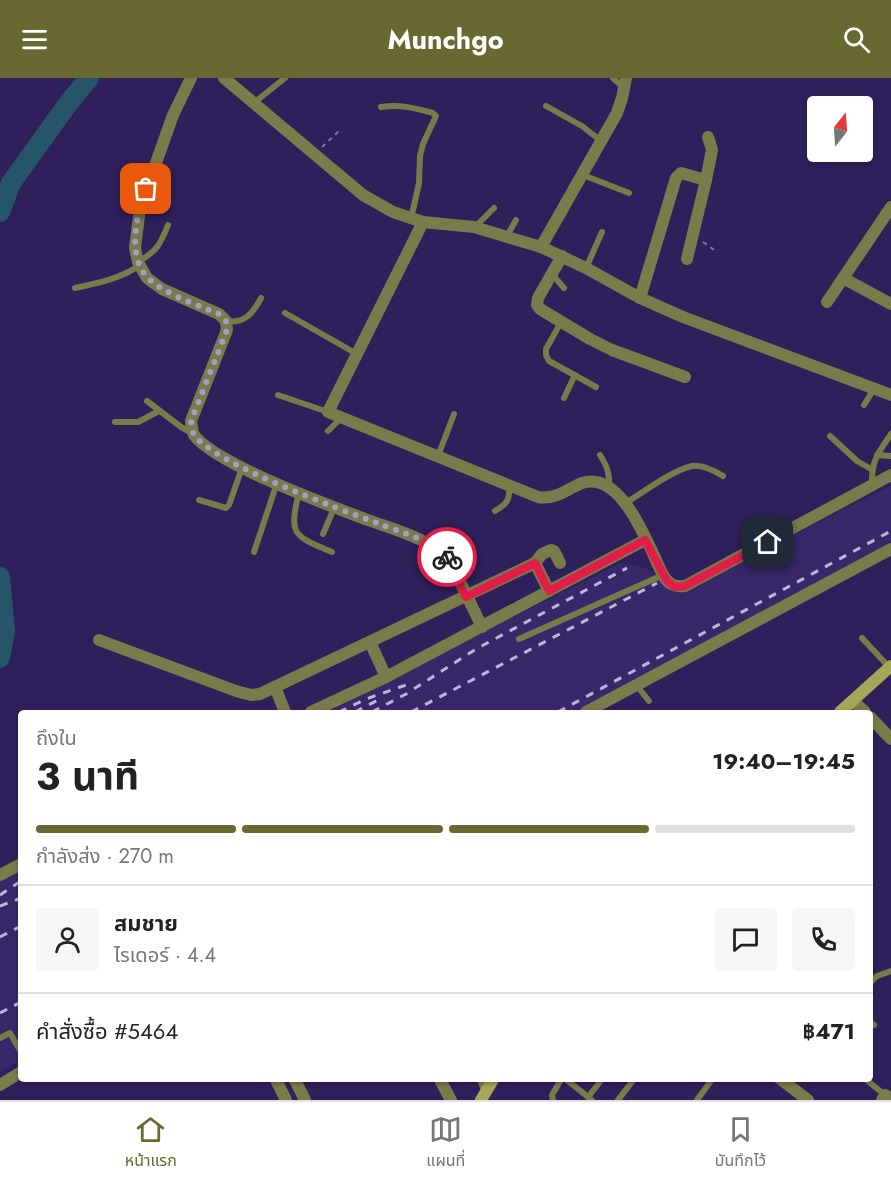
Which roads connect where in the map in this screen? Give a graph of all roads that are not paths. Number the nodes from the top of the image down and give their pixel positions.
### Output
1 (191, 78) edge
2 (285, 78) edge
3 (613, 78) edge
4 (227, 79) edge
5 (625, 83) edge
6 (255, 102) junction
7 (546, 106) dead end
8 (381, 107) dead end
9 (708, 137) dead end
10 (602, 141) junction
11 (583, 175) junction
12 (706, 180) junction
13 (630, 193) dead end
14 (494, 207) dead end
15 (891, 207) edge
16 (417, 220) junction
17 (516, 220) dead end
18 (168, 225) dead end
19 (474, 227) junction
20 (602, 232) dead end
21 (507, 236) junction
22 (541, 247) junction
23 (562, 256) junction
24 (687, 259) dead end
25 (139, 264) junction
26 (585, 268) junction
27 (552, 274) junction
28 (843, 278) junction
29 (75, 288) dead end
30 (564, 288) dead end
31 (261, 298) dead end
32 (640, 298) junction
33 (827, 302) dead end
34 (891, 304) edge
35 (285, 313) dead end
36 (226, 321) junction
37 (561, 322) junction
38 (358, 354) junction
39 (575, 375) junction
40 (684, 377) dead end
41 (596, 387) dead end
42 (874, 389) junction
43 (279, 395) dead end
44 (891, 395) edge
45 (564, 398) dead end
46 (147, 400) dead end
47 (864, 405) dead end
48 (159, 411) junction
49 (328, 412) junction
50 (454, 414) dead end
51 (341, 417) junction
52 (115, 422) dead end
53 (328, 431) dead end
54 (193, 433) junction
55 (891, 434) edge
56 (830, 436) dead end
57 (600, 455) dead end
58 (877, 455) junction
59 (891, 456) edge
60 (438, 457) junction
61 (242, 467) junction
62 (871, 469) junction
63 (891, 475) edge
64 (723, 476) dead end
65 (277, 483) junction
66 (509, 486) junction
67 (872, 486) junction
68 (609, 487) junction
69 (299, 492) junction
70 (199, 500) dead end
71 (626, 503) junction
72 (334, 507) junction
73 (495, 511) dead end
74 (323, 534) dead end
75 (645, 540) junction
76 (891, 549) edge
77 (254, 552) dead end
78 (332, 552) dead end
79 (535, 563) junction
80 (560, 563) dead end
81 (663, 575) junction
82 (549, 591) junction
83 (466, 597) junction
84 (482, 627) junction
85 (862, 638) dead end
86 (519, 639) dead end
87 (99, 640) dead end
88 (370, 642) junction
89 (889, 671) edge
90 (386, 677) junction
91 (637, 686) junction
92 (275, 687) junction
93 (853, 700) junction
94 (649, 701) dead end
95 (284, 710) edge
96 (315, 710) edge
97 (590, 710) edge
98 (842, 710) edge
99 (863, 710) edge
100 (873, 720) edge
101 (891, 738) edge
102 (18, 865) edge
103 (2, 870) edge
104 (891, 971) edge
105 (873, 980) edge
106 (0, 1038) edge
107 (18, 1047) edge
108 (18, 1073) edge
109 (294, 1082) edge
110 (298, 1082) edge
111 (441, 1082) edge
112 (480, 1082) edge
113 (492, 1082) edge
114 (563, 1082) edge
115 (569, 1082) edge
116 (600, 1082) edge
117 (632, 1082) edge
118 (708, 1082) edge
119 (784, 1082) edge
120 (868, 1082) edge
121 (0, 1085) edge
122 (281, 1093) edge
123 (483, 1097) edge
124 (590, 1098) edge
125 (886, 1098) edge
126 (305, 1100) edge
127 (451, 1100) edge
128 (553, 1100) edge
129 (618, 1100) edge
130 (696, 1100) edge
131 (808, 1100) edge

1 - 25 street
2 - 6 lane
3 - 5 lane
4 - 6 street
5 - 10 street
6 - 16 street
7 - 10 lane
8 - 16 lane
9 - 12 street
10 - 11 street
11 - 13 lane
11 - 22 street
12 - 24 street
12 - 32 street
14 - 19 lane
15 - 28 street
16 - 19 street
16 - 38 street
17 - 21 lane
18 - 25 lane
19 - 21 street
20 - 26 lane
21 - 22 street
22 - 23 street
23 - 26 street
23 - 27 street
25 - 29 lane
25 - 36 street
26 - 32 street
27 - 30 lane
27 - 37 street
28 - 33 street
28 - 34 street
31 - 36 lane
32 - 42 street
35 - 38 lane
36 - 54 street
37 - 39 lane
37 - 40 street
38 - 49 street
39 - 41 lane
39 - 45 lane
42 - 44 street
42 - 47 lane
43 - 49 lane
46 - 48 lane
48 - 52 lane
48 - 54 lane
49 - 51 street
50 - 60 lane
51 - 53 lane
51 - 60 street
54 - 61 street
55 - 58 lane
56 - 62 lane
57 - 68 lane
58 - 59 lane
58 - 62 lane
60 - 66 street
61 - 65 street
61 - 70 lane
62 - 67 lane
63 - 67 street
64 - 71 lane
65 - 69 street
65 - 77 lane
66 - 68 street
66 - 73 lane
67 - 81 street
68 - 71 street
69 - 72 street
69 - 78 lane
71 - 75 street
72 - 74 lane
72 - 83 street
75 - 81 street
75 - 82 street
76 - 91 street
79 - 80 street
79 - 82 street
79 - 83 street
81 - 86 lane
82 - 84 street
83 - 84 street
83 - 88 street
84 - 90 street
85 - 89 lane
87 - 92 street
88 - 90 street
88 - 92 street
89 - 93 main road
90 - 96 street
91 - 94 lane
91 - 97 street
92 - 95 street
93 - 98 main road
93 - 99 street
100 - 101 street
102 - 103 street
104 - 105 lane
106 - 107 lane
108 - 121 street
109 - 122 street
110 - 126 street
111 - 127 street
112 - 123 lane
113 - 123 main road
114 - 128 lane
115 - 124 lane
116 - 124 lane
117 - 129 lane
118 - 130 lane
119 - 131 street
120 - 125 lane

